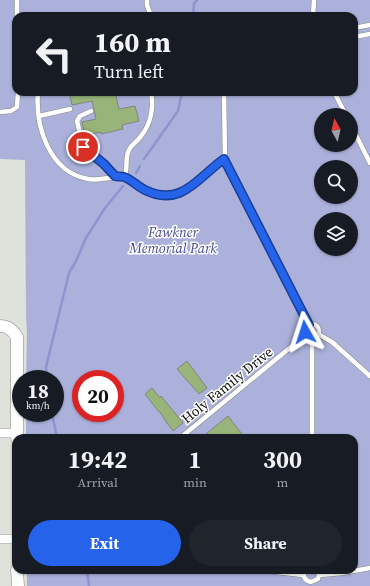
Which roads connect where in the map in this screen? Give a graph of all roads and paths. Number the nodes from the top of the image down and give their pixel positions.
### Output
1 (17, 0) edge
2 (147, 0) edge
3 (314, 0) edge
4 (17, 12) edge
5 (150, 12) edge
6 (313, 12) edge
7 (370, 25) edge
8 (358, 27) edge
9 (370, 34) edge
10 (358, 36) edge
11 (18, 96) edge
12 (38, 96) edge
13 (151, 96) edge
14 (224, 96) edge
15 (336, 96) edge
16 (342, 108) edge
17 (70, 109) dead end
18 (91, 111) dead end
19 (0, 112) edge
20 (39, 116) junction
21 (358, 139) edge
22 (224, 159) junction
23 (370, 163) edge
24 (115, 176) junction
25 (124, 177) junction
26 (309, 325) junction
27 (0, 326) edge
28 (305, 332) junction
29 (318, 334) junction
30 (312, 338) junction
31 (370, 376) edge
32 (0, 433) edge
33 (17, 434) edge
34 (185, 434) edge
35 (312, 434) edge
36 (12, 435) edge
37 (0, 539) edge
38 (12, 539) edge
39 (370, 568) edge
40 (358, 570) edge
41 (17, 574) edge
42 (304, 574) edge
43 (319, 574) edge
44 (311, 584) edge
45 (18, 586) edge

1 - 4 lane
2 - 5 lane
3 - 6 lane
7 - 8 lane
9 - 10 lane
11 - 19 lane
12 - 20 lane
13 - 25 lane
14 - 22 lane
15 - 16 lane
17 - 20 lane
18 - 24 lane
20 - 24 lane
21 - 23 lane
22 - 25 lane
22 - 26 lane
24 - 25 lane
26 - 28 lane
26 - 29 lane
27 - 33 street
28 - 30 lane
28 - 34 lane, Holy Family Drive
29 - 30 lane
29 - 31 lane
30 - 35 lane
32 - 36 street
37 - 38 street
39 - 40 lane
41 - 45 street
42 - 44 lane
43 - 44 lane

